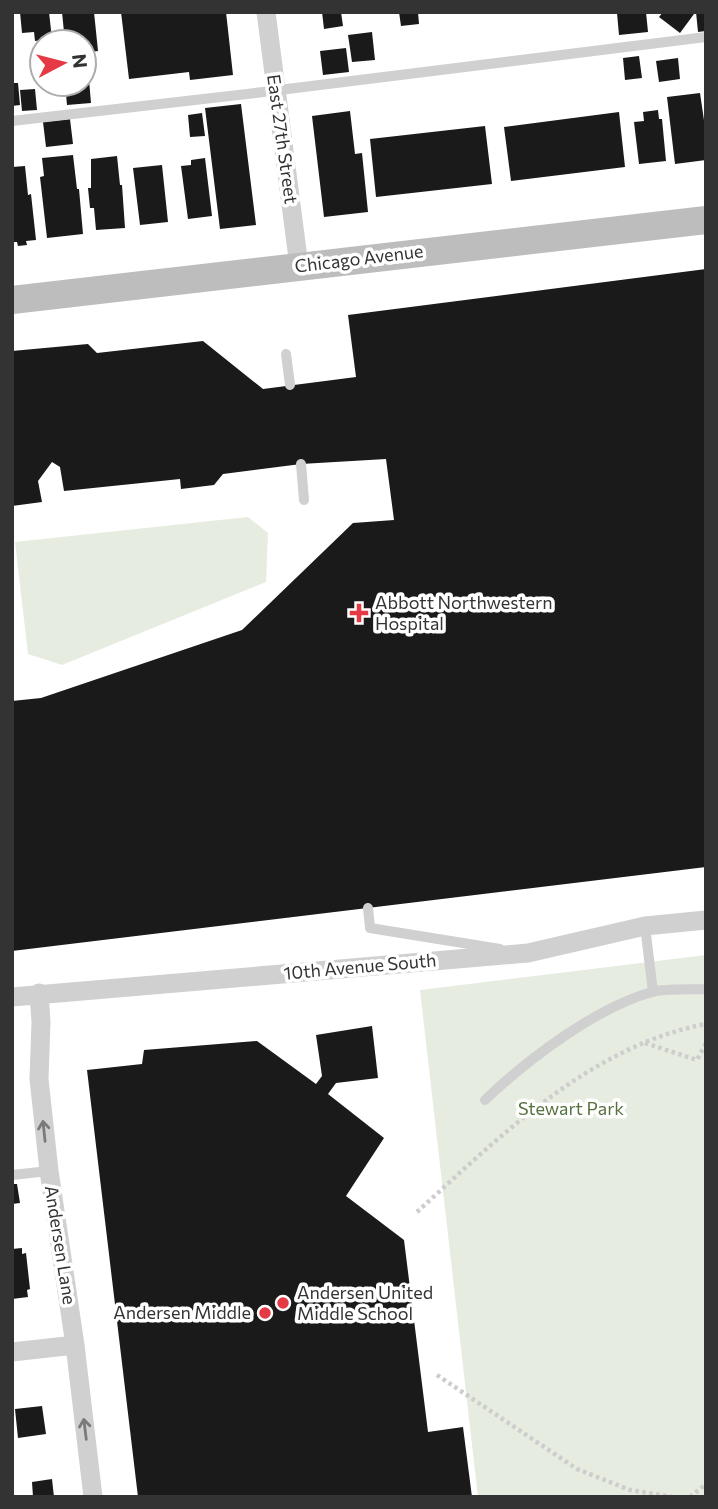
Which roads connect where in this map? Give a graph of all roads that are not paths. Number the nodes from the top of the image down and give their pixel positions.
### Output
1 (266, 12) edge
2 (706, 37) edge
3 (276, 90) junction
4 (12, 121) edge
5 (706, 220) edge
6 (299, 266) junction
7 (12, 300) edge
8 (286, 354) dead end
9 (290, 385) dead end
10 (301, 464) dead end
11 (304, 500) dead end
12 (368, 908) dead end
13 (706, 920) edge
14 (645, 926) junction
15 (528, 953) junction
16 (706, 989) edge
17 (653, 992) junction
18 (38, 993) junction
19 (12, 997) edge
20 (485, 1100) dead end
21 (49, 1171) junction
22 (12, 1175) edge
23 (75, 1345) junction
24 (12, 1352) edge
25 (93, 1497) edge

1 - 3 street, East 27th Street
2 - 3 lane
3 - 4 lane
3 - 6 street, East 27th Street
5 - 6 street, Chicago Avenue
6 - 7 street, Chicago Avenue
8 - 9 lane
10 - 11 lane
12 - 15 lane
13 - 14 street, 10th Avenue South
14 - 15 street, 10th Avenue South
14 - 17 lane
15 - 18 street, 10th Avenue South
16 - 17 lane
17 - 20 lane
18 - 19 street, 10th Avenue South
21 -> 18 street, Andersen Lane
21 - 22 lane
21 - 23 street, Andersen Lane
23 - 24 street
25 -> 23 street, Andersen Lane

